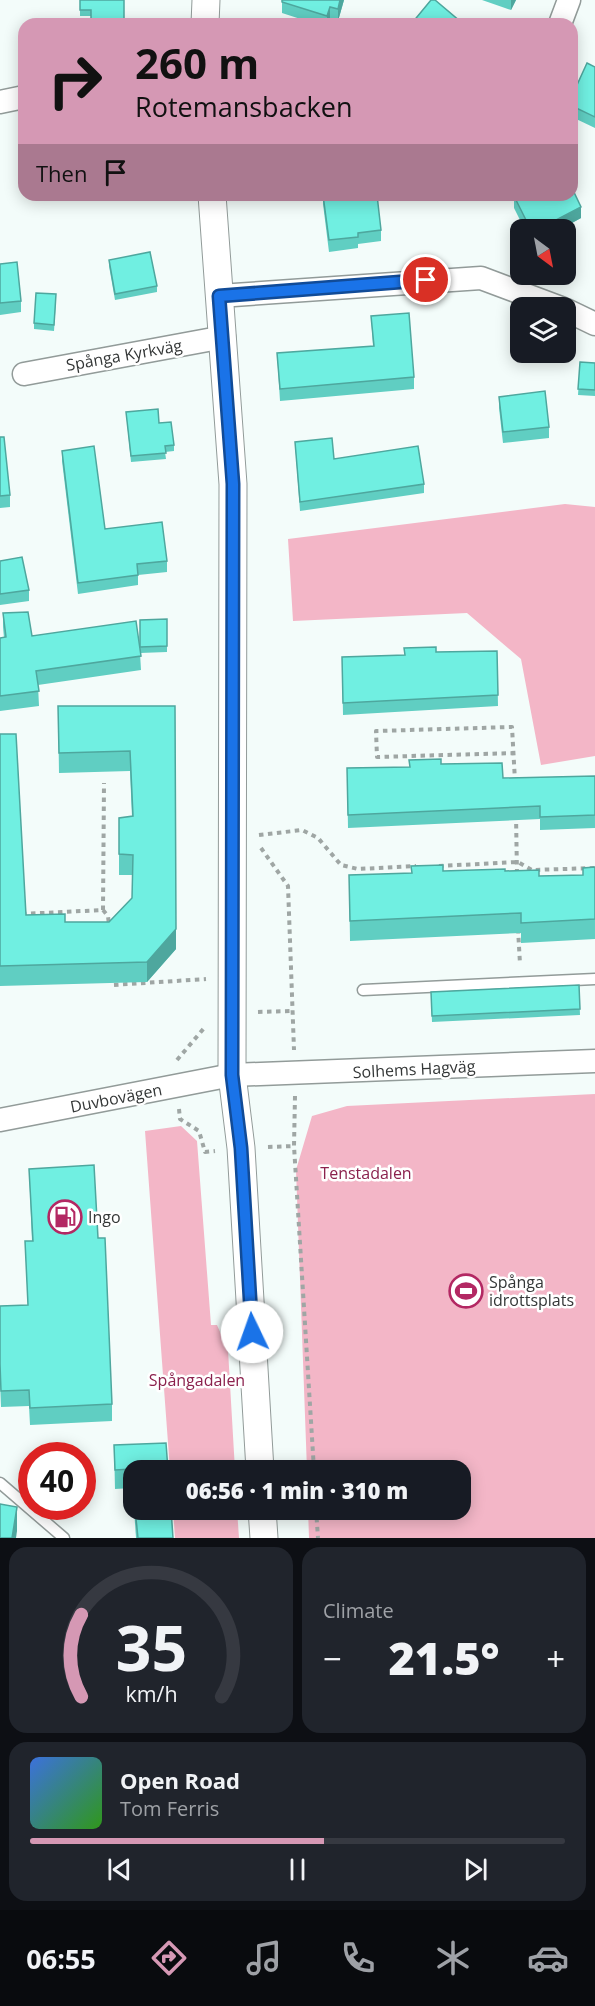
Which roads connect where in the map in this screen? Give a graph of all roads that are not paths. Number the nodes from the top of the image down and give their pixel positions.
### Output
1 (206, 0) edge
2 (569, 0) edge
3 (205, 18) edge
4 (562, 18) edge
5 (18, 98) edge
6 (0, 102) edge
7 (212, 201) edge
8 (219, 296) junction
9 (532, 297) edge
10 (576, 314) edge
11 (595, 324) edge
12 (224, 337) junction
13 (24, 374) dead end
14 (595, 979) edge
15 (363, 990) dead end
16 (595, 1061) edge
17 (232, 1075) junction
18 (0, 1120) edge
19 (259, 1460) edge
20 (0, 1483) edge
21 (263, 1520) edge
22 (64, 1538) edge
23 (264, 1538) edge

1 - 3 street
2 - 4 street
5 - 6 street
7 - 8 street
8 - 9 street
8 - 12 street
10 - 11 street
12 - 13 street, Spånga Kyrkväg
12 - 17 street
14 - 15 lane
16 - 17 street, Solhems Hagväg
17 - 18 street, Duvbovägen
17 - 19 street
20 - 22 lane
21 - 23 street

